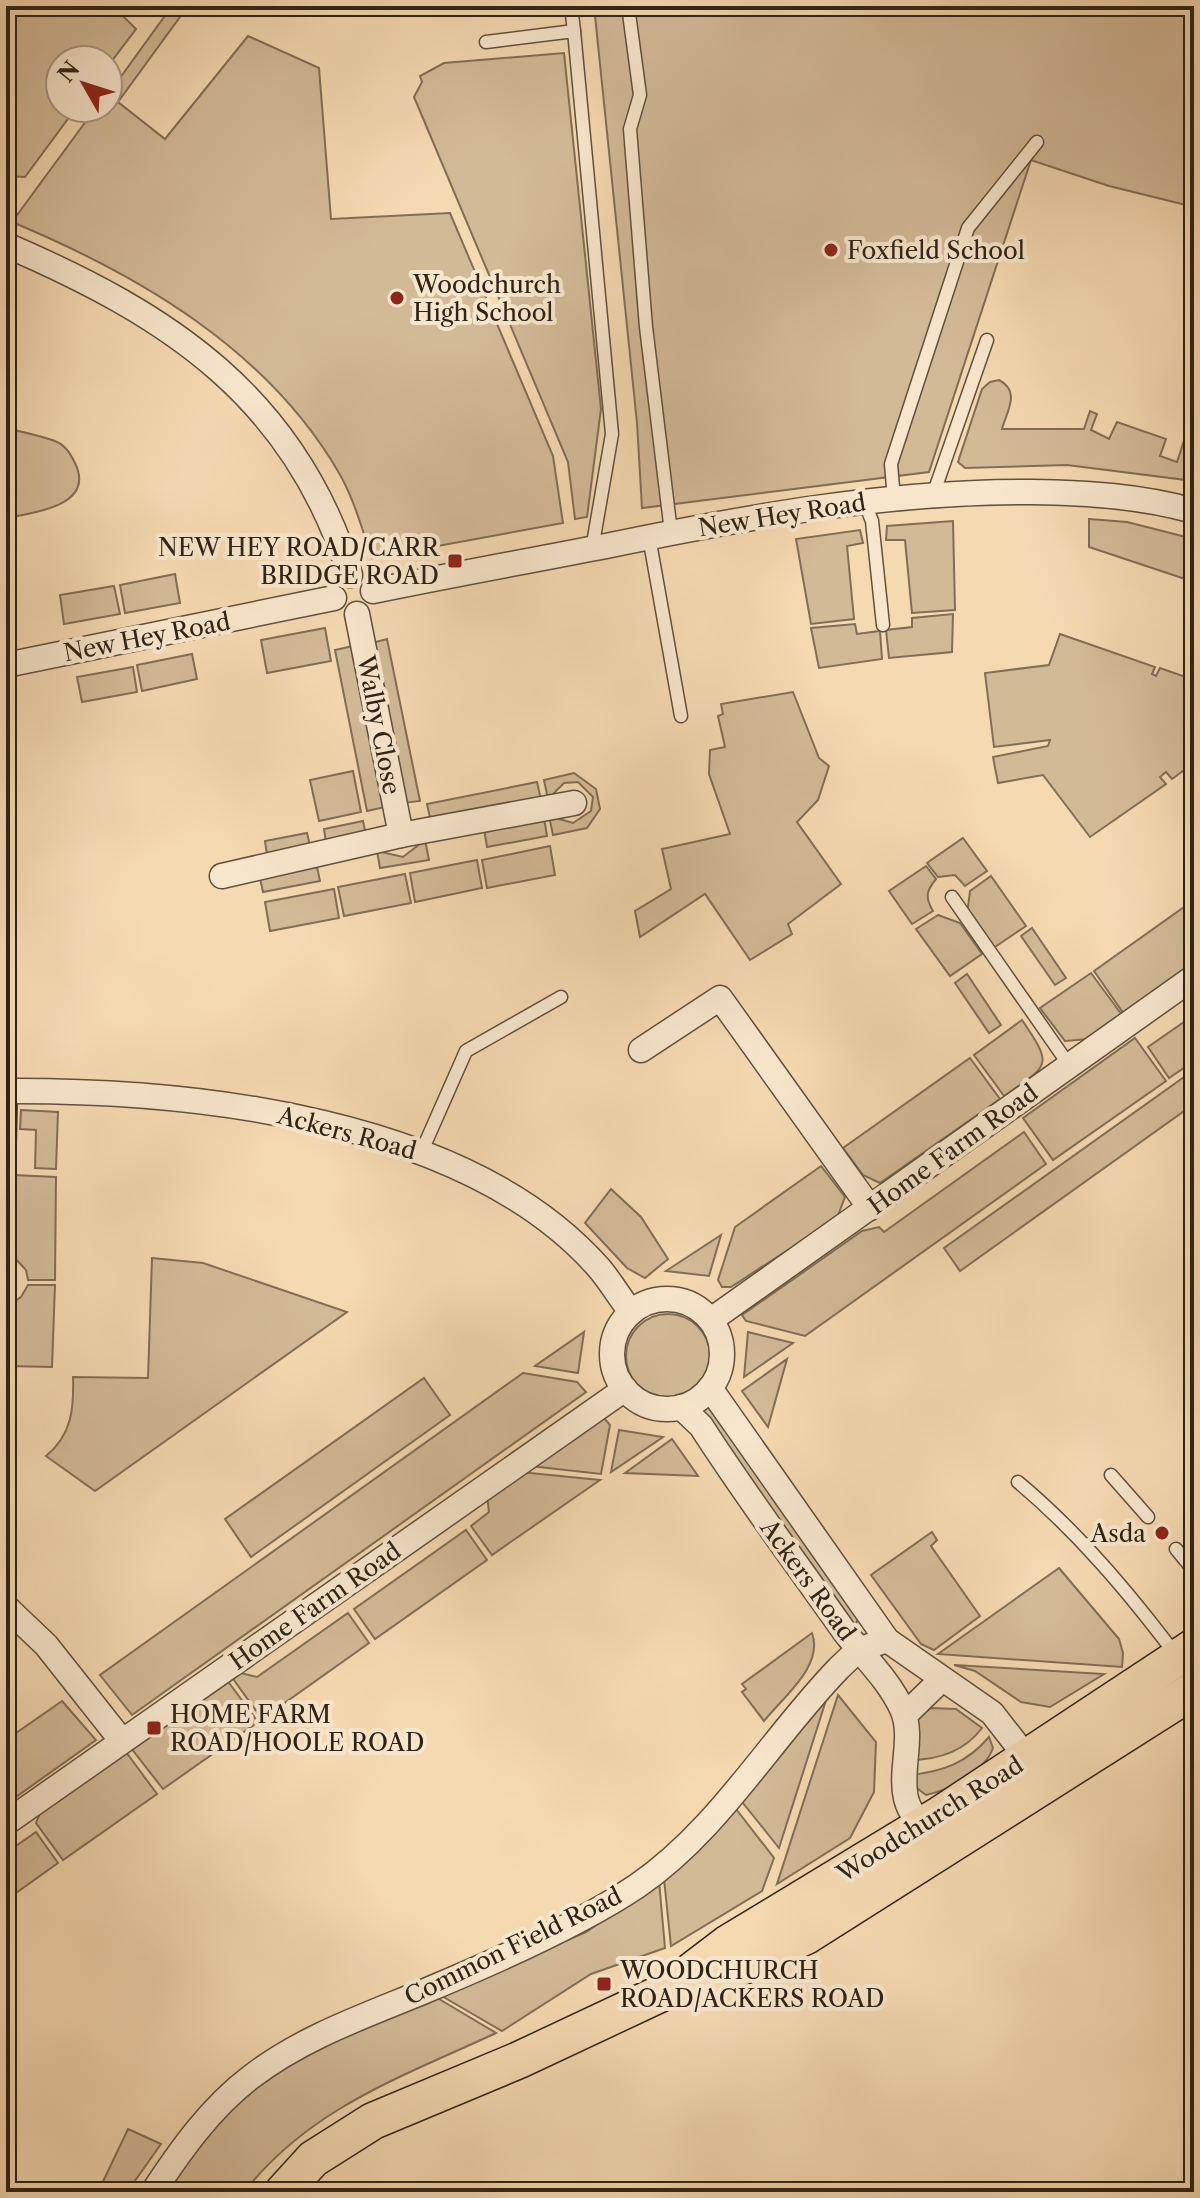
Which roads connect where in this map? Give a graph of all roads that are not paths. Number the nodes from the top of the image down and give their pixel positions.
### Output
1 (571, 6) edge
2 (628, 6) edge
3 (574, 31) junction
4 (486, 42) dead end
5 (1037, 142) dead end
6 (6, 245) edge
7 (987, 340) dead end
8 (933, 495) junction
9 (894, 499) junction
10 (864, 501) junction
11 (1192, 507) edge
12 (660, 534) junction
13 (592, 549) junction
14 (350, 575) junction
15 (373, 591) junction
16 (334, 598) junction
17 (357, 614) junction
18 (883, 625) dead end
19 (6, 665) edge
20 (681, 716) dead end
21 (574, 803) dead end
22 (401, 835) junction
23 (222, 876) dead end
24 (952, 897) dead end
25 (1194, 977) edge
26 (561, 997) dead end
27 (641, 1050) dead end
28 (1069, 1065) junction
29 (8, 1091) edge
30 (421, 1153) junction
31 (870, 1208) junction
32 (6, 1267) edge
33 (631, 1312) junction
34 (711, 1320) junction
35 (710, 1388) junction
36 (625, 1389) junction
37 (681, 1407) junction
38 (1111, 1475) dead end
39 (1018, 1482) dead end
40 (1148, 1517) dead end
41 (1176, 1549) dead end
42 (1194, 1563) edge
43 (6, 1607) edge
44 (887, 1640) junction
45 (858, 1650) junction
46 (1189, 1655) edge
47 (942, 1679) junction
48 (1194, 1690) edge
49 (905, 1715) junction
50 (122, 1741) junction
51 (1027, 1758) junction
52 (1087, 1759) junction
53 (6, 1823) edge
54 (922, 1825) junction
55 (666, 1991) junction
56 (153, 2192) edge
57 (283, 2192) edge

1 - 3 lane
2 - 12 lane
3 - 4 lane
3 - 13 lane
5 - 9 lane
6 - 14 street
7 - 8 lane
8 - 9 street, New Hey Road
8 - 11 street, New Hey Road
9 - 10 street, New Hey Road
10 - 12 street, New Hey Road
10 - 18 lane
12 - 13 street, New Hey Road
12 - 20 lane
13 - 15 street, New Hey Road
14 - 15 street
14 - 16 street
15 - 17 street
16 - 17 street
16 - 19 street, New Hey Road
17 - 22 street, Walby Close
21 - 22 street
22 - 23 street
24 - 28 lane
25 - 28 street, Home Farm Road
26 - 30 lane
27 - 31 street
28 - 31 street, Home Farm Road
29 - 30 street, Ackers Road
29 - 32 lane
30 - 33 street, Ackers Road
31 - 34 street, Home Farm Road
33 - 34 street
33 - 36 street
34 - 35 street
35 - 37 street
35 - 44 street, Ackers Road
36 - 37 street
36 - 50 street, Home Farm Road
37 - 45 street, Ackers Road
38 - 40 lane
39 - 46 lane
41 - 42 lane
43 - 50 street
44 - 45 street, Common Field Road
44 - 47 street, Ackers Road
45 - 49 street, Ackers Road
45 - 56 street, Common Field Road
46 - 51 main road, Woodchurch Road
47 - 49 street
47 - 51 street, Ackers Road
48 - 52 main road, Woodchurch Road
49 - 54 street
50 - 53 street, Home Farm Road
51 - 54 main road, Woodchurch Road
52 - 54 street
52 - 55 main road, Woodchurch Road
54 - 55 main road, Woodchurch Road
55 - 57 main road, Woodchurch Road

